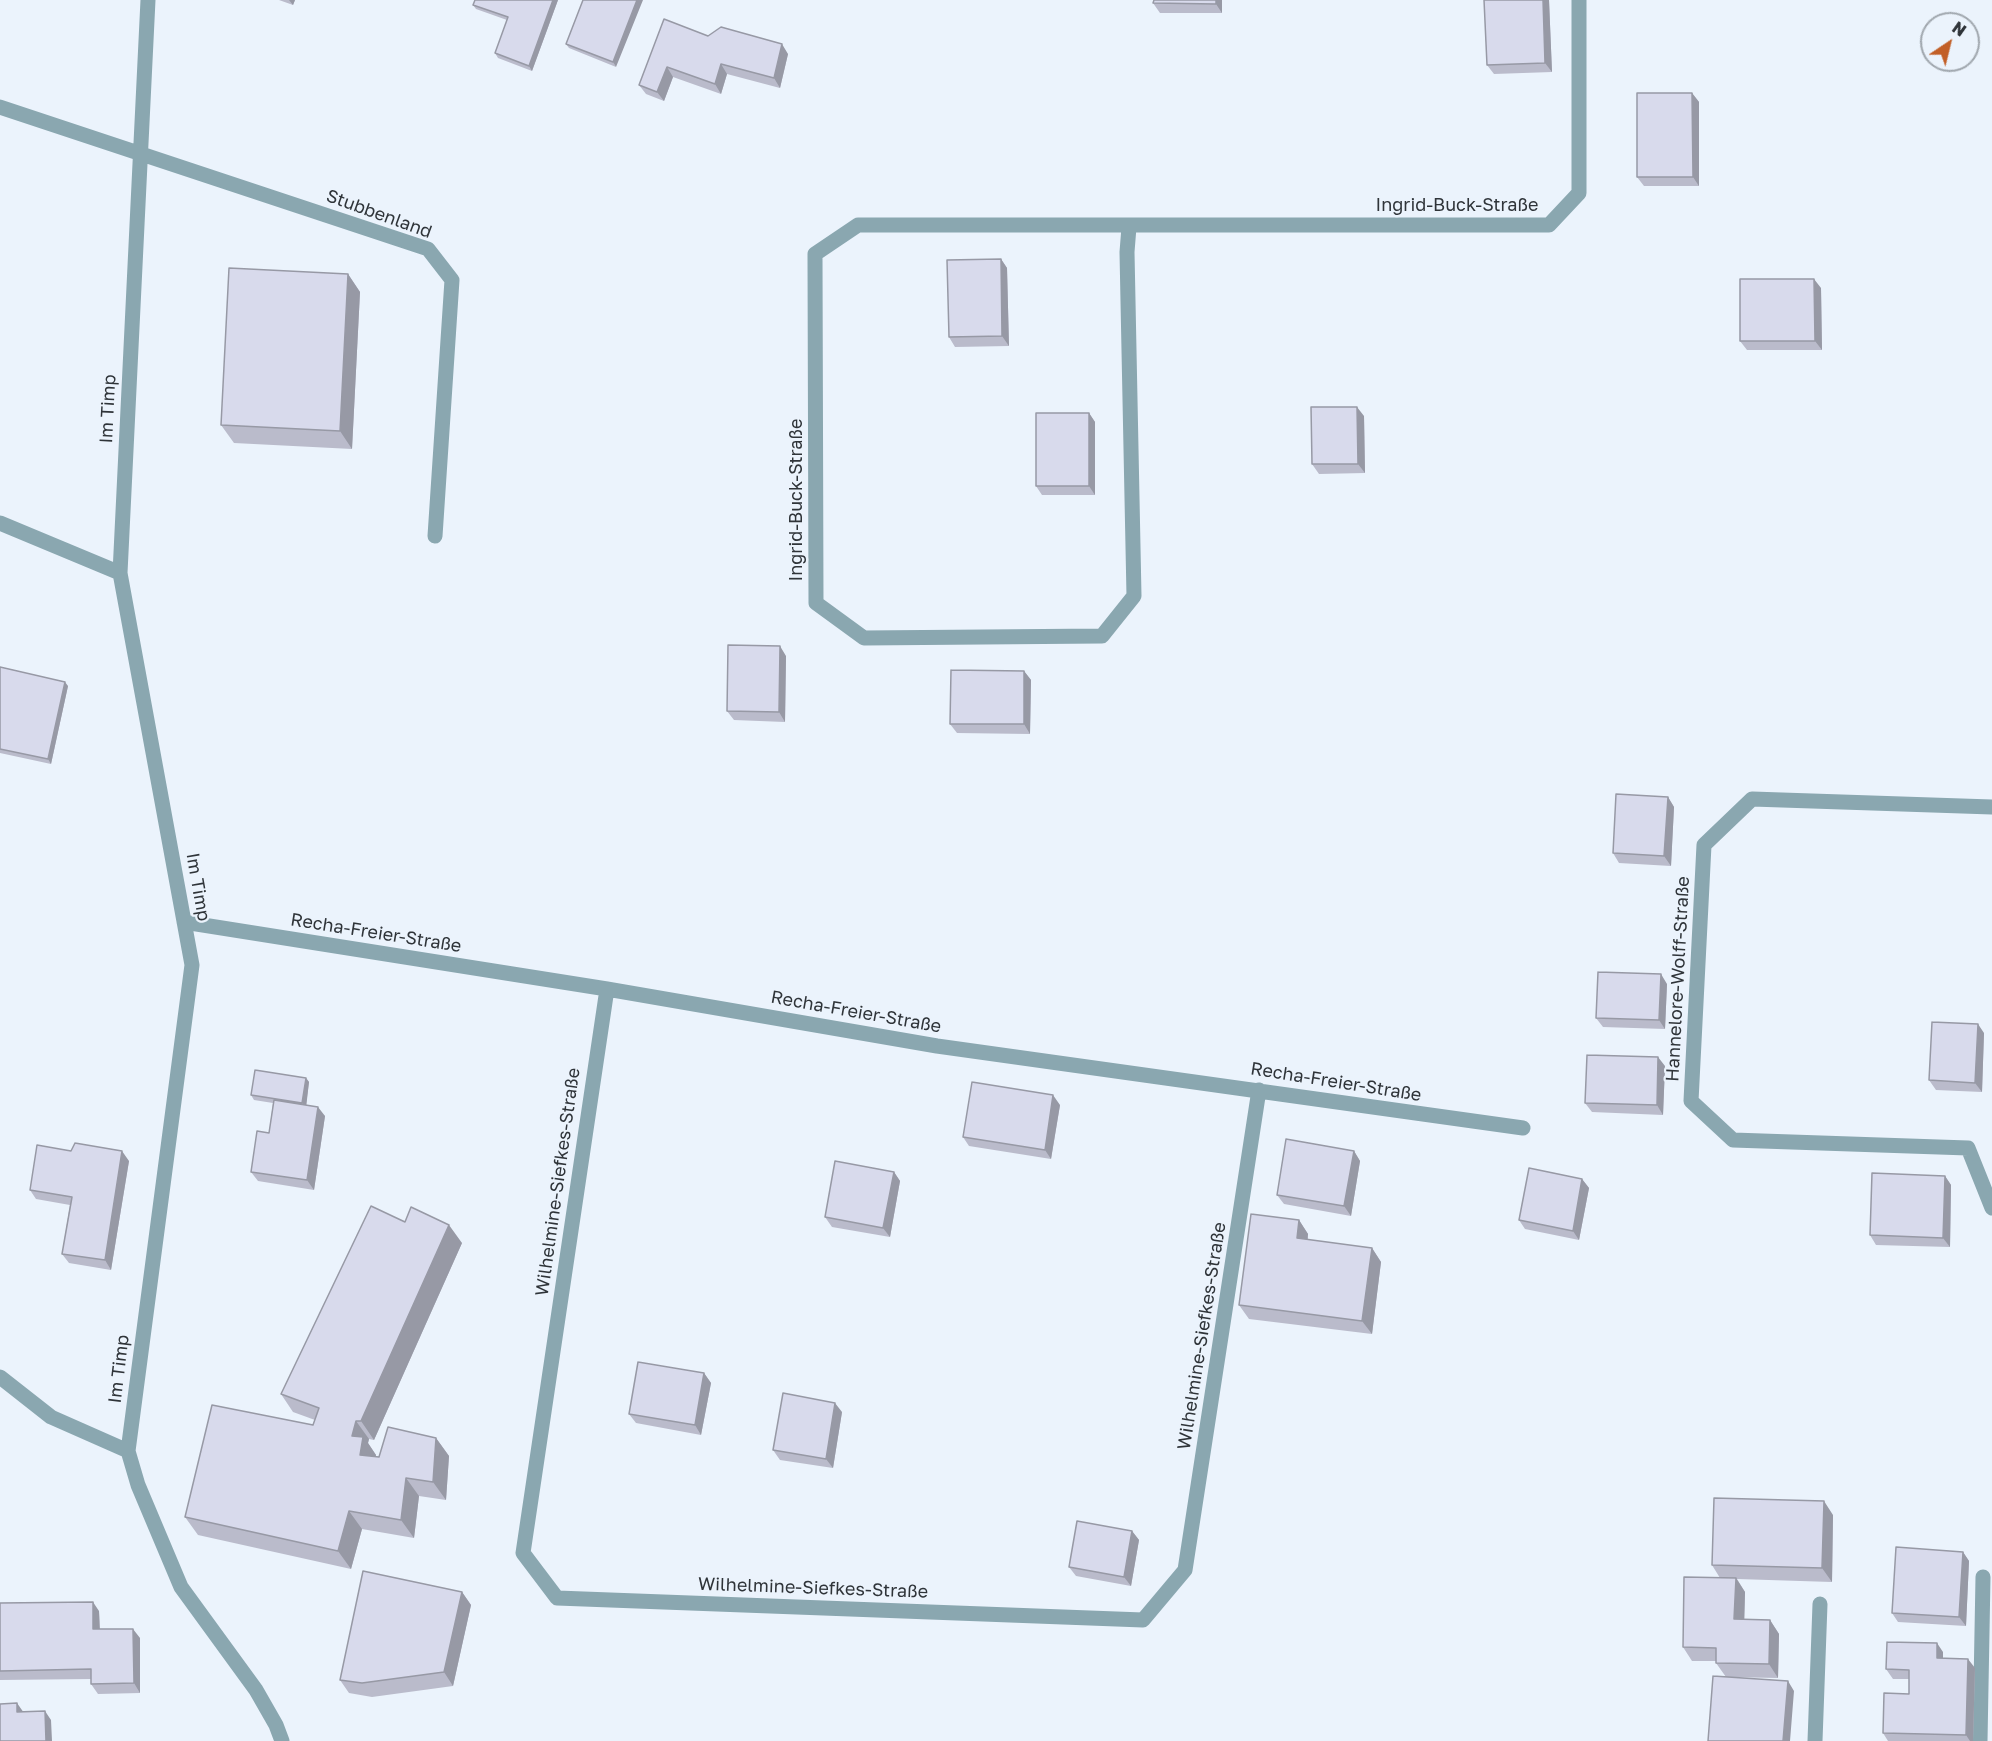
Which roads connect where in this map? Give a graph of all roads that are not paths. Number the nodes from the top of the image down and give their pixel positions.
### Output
1 (148, 0) edge
2 (1579, 0) edge
3 (0, 107) edge
4 (140, 154) junction
5 (1129, 227) junction
6 (0, 523) edge
7 (435, 536) dead end
8 (120, 573) junction
9 (1992, 807) edge
10 (184, 922) junction
11 (607, 989) junction
12 (1259, 1090) junction
13 (1523, 1128) dead end
14 (1992, 1208) edge
15 (0, 1377) edge
16 (128, 1451) junction
17 (1983, 1577) dead end
18 (1820, 1604) dead end
19 (282, 1741) edge
20 (1815, 1741) edge
21 (1980, 1741) edge

1 - 4 street, Im Timp
2 - 5 street, Ingrid-Buck-Straße
3 - 4 street, Stubbenland
4 - 7 street, Stubbenland
4 - 8 street, Im Timp
5 - 5 street, Ingrid-Buck-Straße
6 - 8 street
8 - 10 street, Im Timp
9 - 14 street, Hannelore-Wolff-Straße
10 - 11 street, Recha-Freier-Straße
10 - 16 street, Im Timp
11 - 12 street, Recha-Freier-Straße
11 - 12 street, Wilhelmine-Siefkes-Straße
12 - 13 street, Recha-Freier-Straße
15 - 16 street
16 - 19 street, Im Timp
17 - 21 street
18 - 20 street

